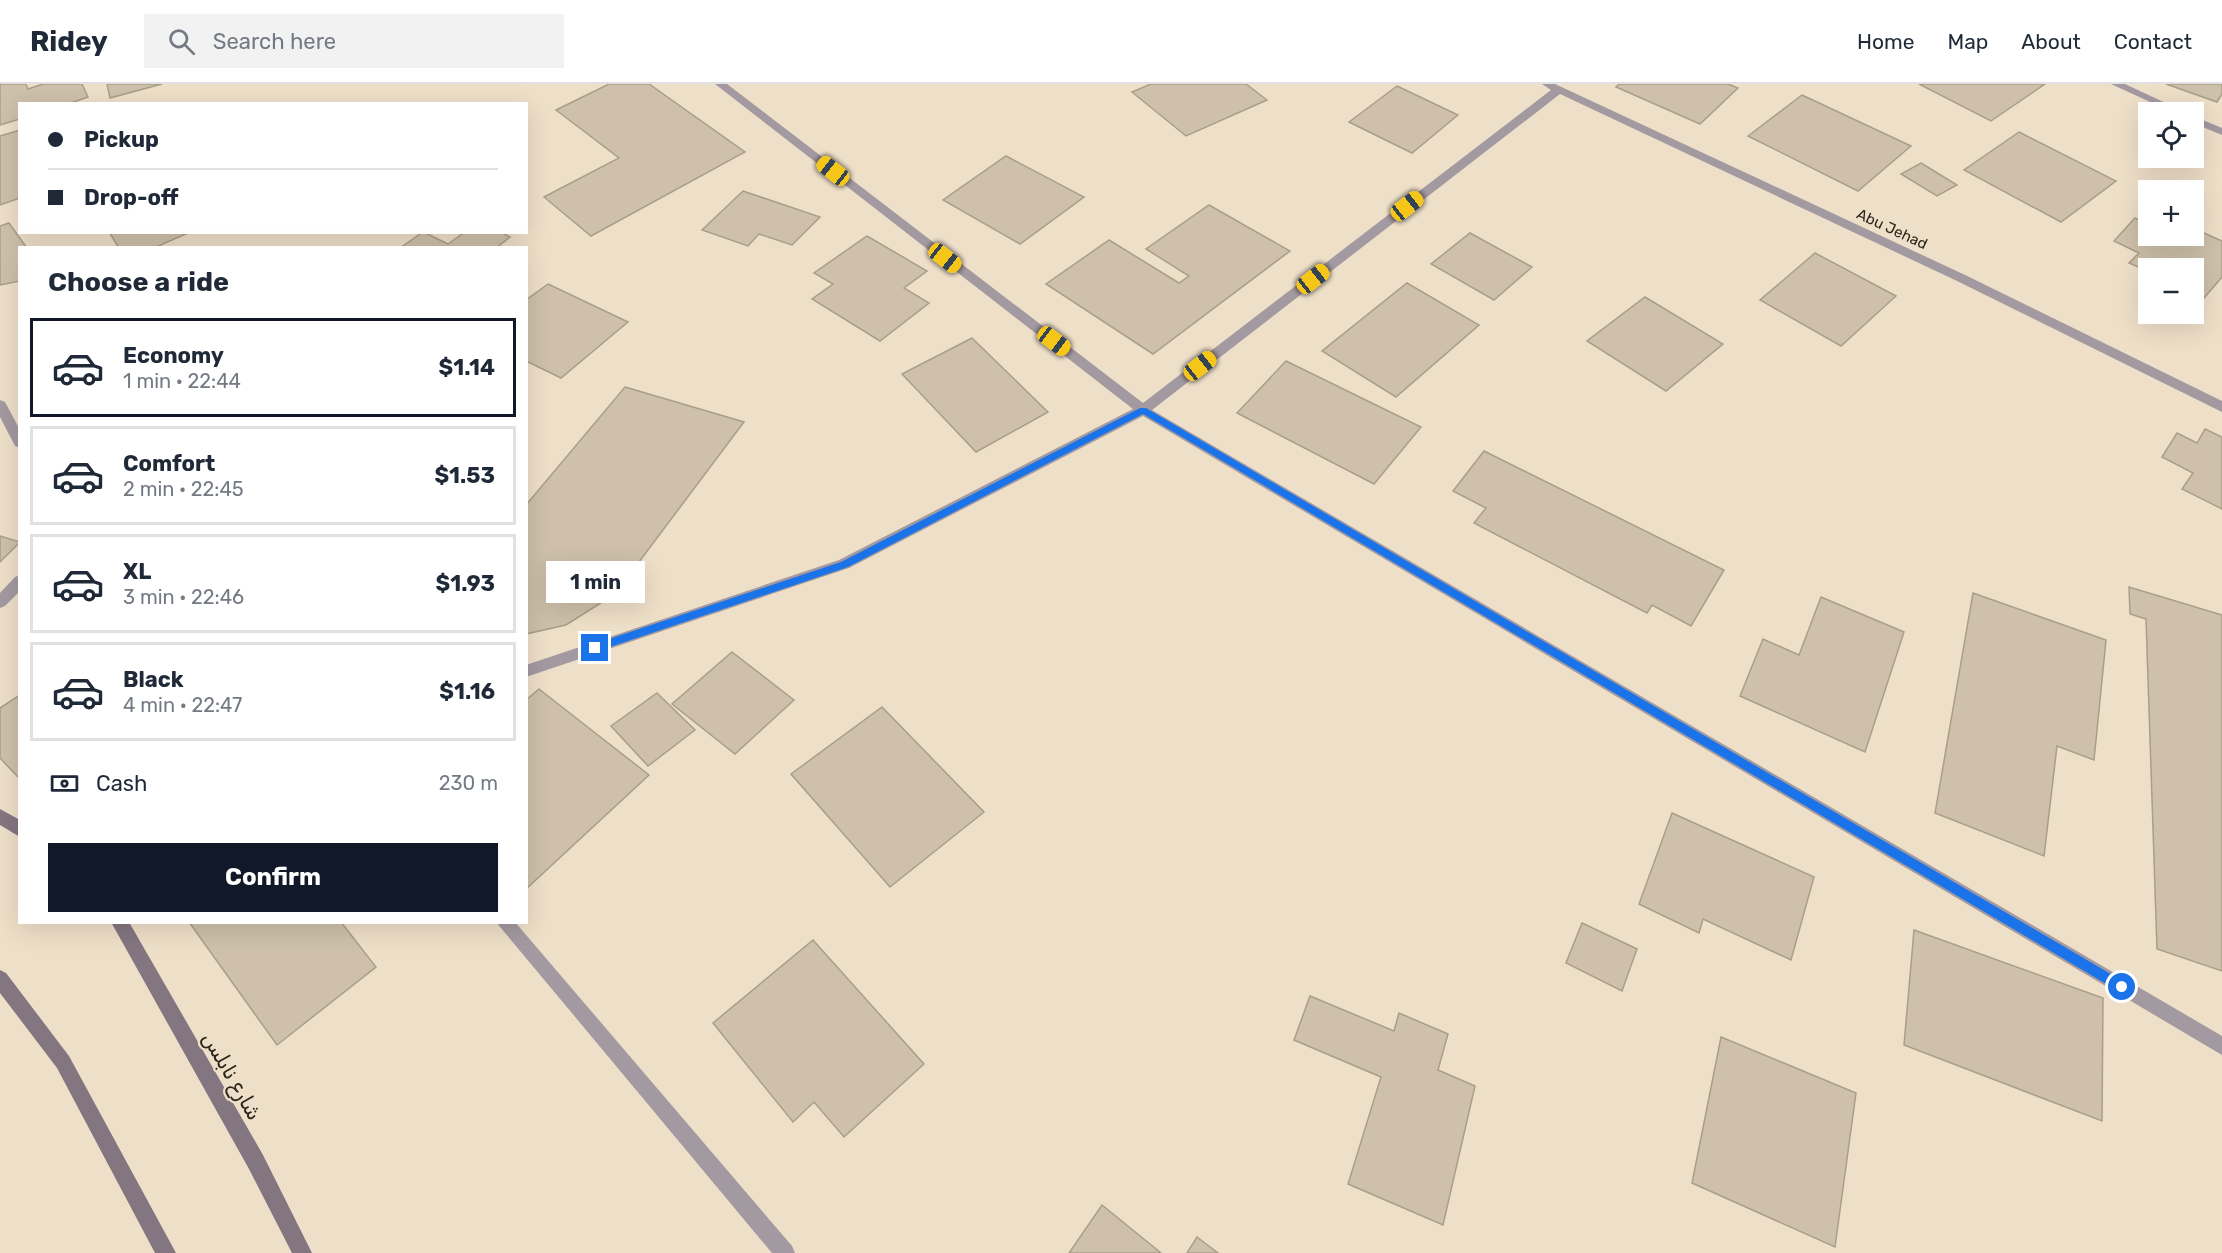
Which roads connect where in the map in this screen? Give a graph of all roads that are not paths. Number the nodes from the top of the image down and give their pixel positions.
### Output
1 (720, 84) edge
2 (1547, 84) edge
3 (2116, 84) edge
4 (1558, 90) junction
5 (2157, 102) edge
6 (2204, 123) edge
7 (2222, 132) edge
8 (0, 405) edge
9 (2222, 406) edge
10 (1143, 410) junction
11 (18, 439) edge
12 (18, 582) edge
13 (0, 602) edge
14 (528, 670) edge
15 (0, 816) edge
16 (18, 829) edge
17 (120, 924) edge
18 (506, 924) edge
19 (0, 979) edge
20 (2222, 1046) edge
21 (166, 1253) edge
22 (302, 1253) edge
23 (785, 1253) edge

1 - 10 street
2 - 4 street, Abu Jehad
3 - 5 street
4 - 9 street, Abu Jehad
4 - 10 street
6 - 7 street
8 - 11 street
10 - 14 street
10 - 20 street
12 - 13 street
15 - 16 main road
17 - 22 main road, شارع نابلس
18 - 23 street
19 - 21 main road

